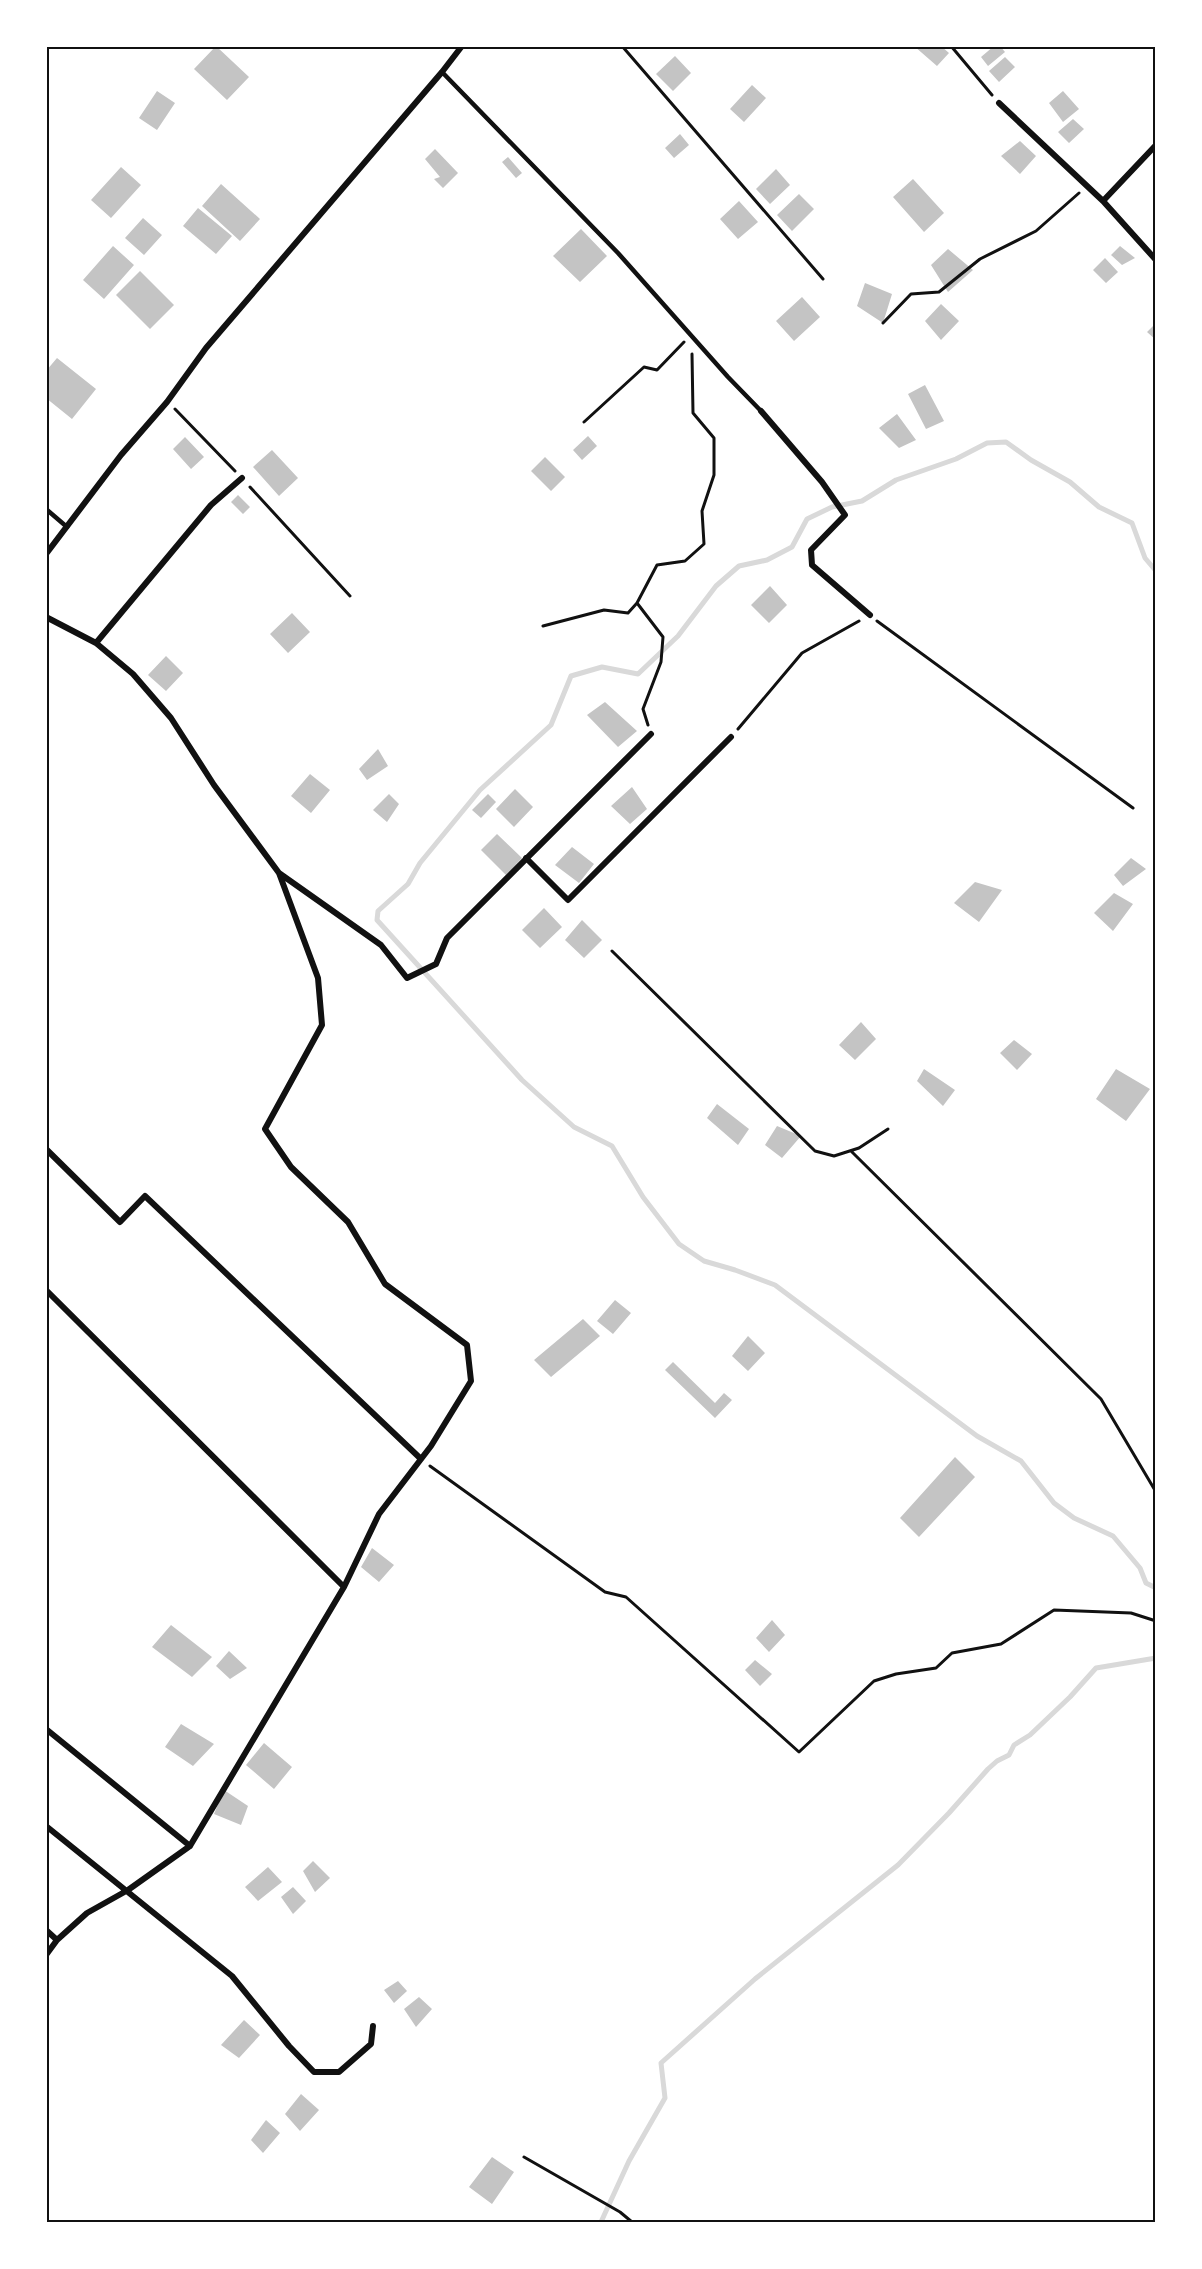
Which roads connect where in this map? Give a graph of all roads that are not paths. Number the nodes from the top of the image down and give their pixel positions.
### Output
1 (462, 46) edge
2 (442, 72) junction
3 (999, 103) road end
4 (1155, 145) edge
5 (1103, 201) junction
6 (1155, 260) edge
7 (761, 411) joint
8 (242, 478) road end
9 (46, 509) edge
10 (68, 527) junction
11 (46, 554) edge
12 (870, 615) road end
13 (46, 617) edge
14 (96, 644) junction
15 (651, 734) road end
16 (731, 737) road end
17 (526, 858) junction
18 (279, 873) junction
19 (46, 1149) edge
20 (46, 1290) edge
21 (421, 1459) junction
22 (344, 1587) junction
23 (46, 1729) edge
24 (46, 1826) edge
25 (190, 1846) junction
26 (128, 1890) junction
27 (46, 1930) edge
28 (57, 1940) junction
29 (46, 1955) edge
30 (373, 2026) dead end

1 - 2 street
2 - 7 lane
2 - 10 street
3 - 5 street
4 - 5 street
5 - 6 street
7 - 12 street
8 - 14 street
9 - 10 lane
10 - 11 street
13 - 14 street
14 - 18 street
15 - 17 street
16 - 17 street
17 - 18 street
18 - 21 street
19 - 21 street
20 - 22 street
21 - 22 street
22 - 25 street
23 - 25 street
24 - 26 street
25 - 26 street
26 - 28 street
26 - 30 street
27 - 28 street
28 - 29 street

